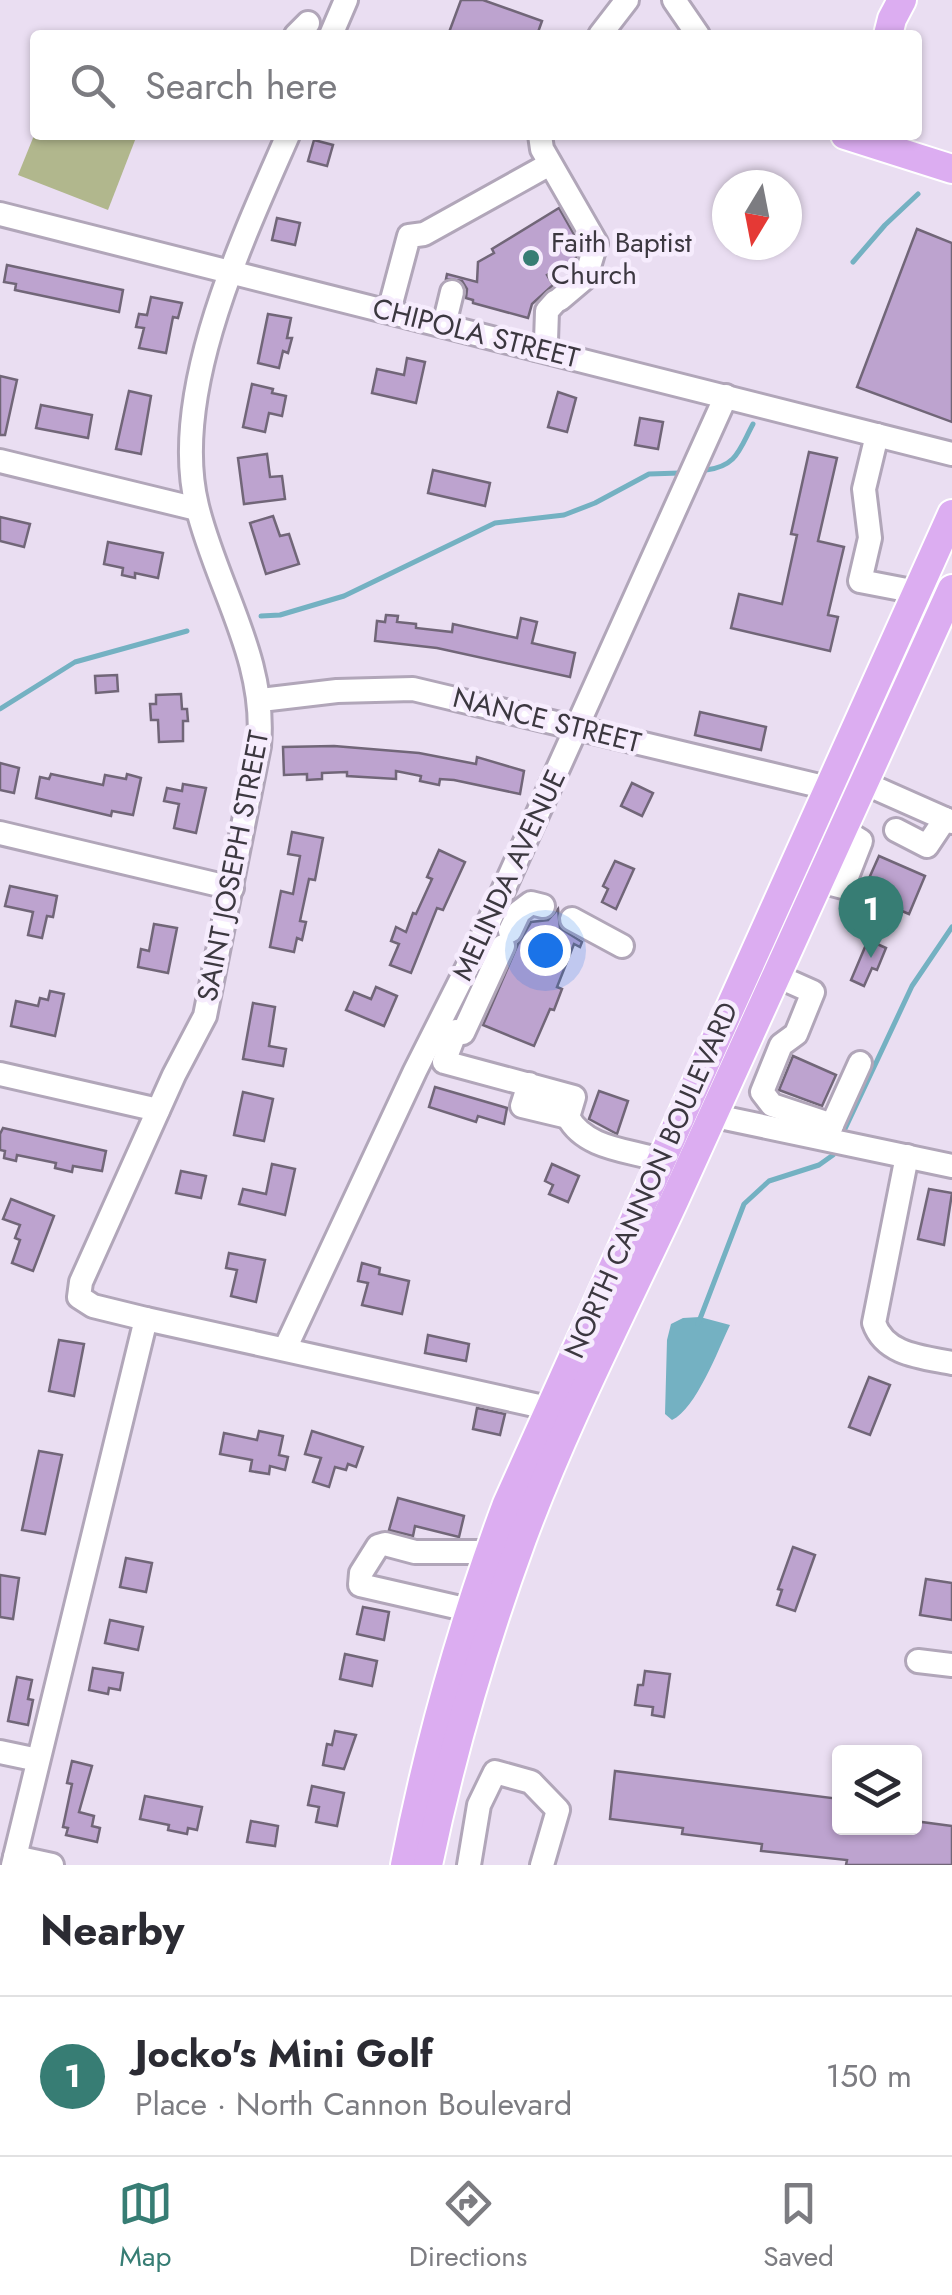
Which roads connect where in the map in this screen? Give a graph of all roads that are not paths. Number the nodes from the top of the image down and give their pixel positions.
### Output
1 (346, 0) edge
2 (627, 0) edge
3 (674, 0) edge
4 (333, 30) edge
5 (604, 30) edge
6 (695, 30) edge
7 (286, 140) edge
8 (541, 140) edge
9 (861, 140) edge
10 (916, 140) edge
11 (550, 164) junction
12 (952, 169) edge
13 (0, 214) edge
14 (231, 272) junction
15 (452, 292) dead end
16 (389, 311) junction
17 (444, 325) junction
18 (536, 349) junction
19 (726, 396) junction
20 (877, 434) junction
21 (952, 454) edge
22 (0, 461) edge
23 (198, 508) junction
24 (952, 514) edge
25 (917, 592) junction
26 (949, 603) edge
27 (261, 700) junction
28 (576, 727) junction
29 (864, 783) junction
30 (828, 788) junction
31 (909, 803) junction
32 (948, 821) edge
33 (896, 830) junction
34 (0, 832) edge
35 (852, 836) junction
36 (232, 888) junction
37 (543, 906) dead end
38 (572, 919) dead end
39 (622, 946) dead end
40 (776, 976) junction
41 (860, 1063) dead end
42 (0, 1074) edge
43 (540, 1087) junction
44 (683, 1109) junction
45 (158, 1110) junction
46 (712, 1116) junction
47 (568, 1118) junction
48 (829, 1132) junction
49 (907, 1156) junction
50 (660, 1160) junction
51 (952, 1166) edge
52 (146, 1319) junction
53 (285, 1350) junction
54 (952, 1363) edge
55 (548, 1408) junction
56 (489, 1552) junction
57 (469, 1610) junction
58 (918, 1661) dead end
59 (952, 1665) edge
60 (0, 1752) edge
61 (38, 1760) junction
62 (14, 1861) edge
63 (52, 1865) edge
64 (405, 1865) edge
65 (428, 1865) edge
66 (470, 1865) edge
67 (542, 1865) edge

1 - 4 street
2 - 5 street
3 - 6 street
7 - 14 street, SAINT JOSEPH STREET
8 - 11 street
9 - 12 main road
10 - 12 main road
11 - 16 street
11 - 18 street
13 - 14 street, CHIPOLA STREET
14 - 16 street, CHIPOLA STREET
14 - 23 street, SAINT JOSEPH STREET
15 - 17 street
16 - 17 street, CHIPOLA STREET
17 - 18 street, CHIPOLA STREET
18 - 19 street, CHIPOLA STREET
19 - 20 street, CHIPOLA STREET
19 - 28 street, MELINDA AVENUE
20 - 21 street, CHIPOLA STREET
20 - 25 street
22 - 23 street
23 - 27 street, SAINT JOSEPH STREET
24 - 25 main road, NORTH CANNON BOULEVARD
25 - 30 main road, NORTH CANNON BOULEVARD
26 - 29 main road, NORTH CANNON BOULEVARD
27 - 28 street, NANCE STREET
27 - 36 street, SAINT JOSEPH STREET
28 - 30 street, NANCE STREET
28 - 53 street, MELINDA AVENUE
29 - 31 street
29 - 35 main road, NORTH CANNON BOULEVARD
30 - 44 main road, NORTH CANNON BOULEVARD
31 - 32 street
31 - 33 street
32 - 33 street
33 - 35 street
34 - 36 street
35 - 40 main road, NORTH CANNON BOULEVARD
36 - 45 street, SAINT JOSEPH STREET
37 - 43 street
38 - 39 street
40 - 46 main road, NORTH CANNON BOULEVARD
40 - 48 street
41 - 48 street
42 - 45 street
43 - 47 street
43 - 47 street
44 - 46 street
44 - 50 main road, NORTH CANNON BOULEVARD
45 - 52 street, SAINT JOSEPH STREET
46 - 48 street
46 - 65 main road, NORTH CANNON BOULEVARD
47 - 50 street
48 - 49 street
49 - 51 street
49 - 54 street
50 - 55 main road, NORTH CANNON BOULEVARD
52 - 53 street
52 - 61 street
53 - 55 street
55 - 56 main road, NORTH CANNON BOULEVARD
56 - 57 main road, NORTH CANNON BOULEVARD
56 - 57 street
57 - 64 main road, NORTH CANNON BOULEVARD
58 - 59 street
60 - 61 street
61 - 62 street
62 - 63 street
66 - 67 street

